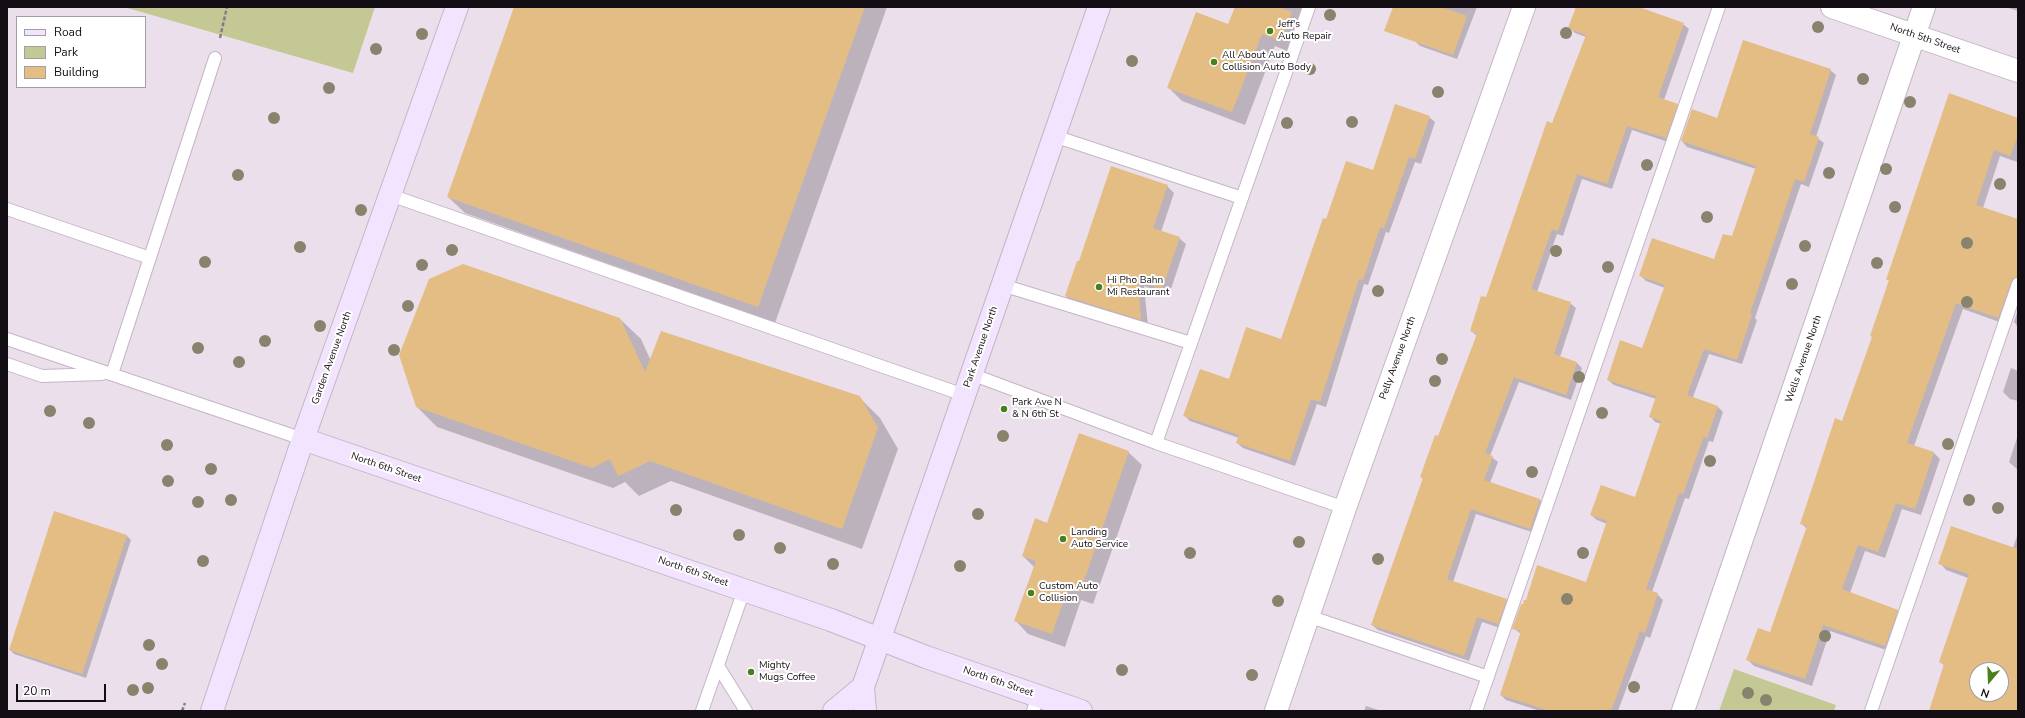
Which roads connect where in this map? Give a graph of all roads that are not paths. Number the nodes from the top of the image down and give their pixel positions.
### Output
1 (457, 7) edge
2 (1099, 7) edge
3 (1309, 7) edge
4 (1524, 7) edge
5 (1719, 7) edge
6 (1832, 7) edge
7 (1924, 7) edge
8 (1915, 36) junction
9 (216, 58) road end
10 (2018, 71) edge
11 (1054, 136) junction
12 (390, 195) junction
13 (1242, 198) junction
14 (7, 208) edge
15 (150, 258) junction
16 (2018, 284) edge
17 (1002, 285) junction
18 (7, 339) edge
19 (1191, 343) junction
20 (7, 364) edge
21 (112, 374) junction
22 (972, 374) junction
23 (964, 395) junction
24 (303, 439) junction
25 (1156, 443) junction
26 (1345, 508) junction
27 (744, 590) junction
28 (1308, 616) junction
29 (880, 639) junction
30 (718, 666) junction
31 (1488, 677) junction
32 (863, 687) junction
33 (1035, 704) edge
34 (212, 711) edge
35 (702, 711) edge
36 (746, 711) edge
37 (834, 711) edge
38 (865, 711) edge
39 (1081, 711) edge
40 (1276, 711) edge
41 (1476, 711) edge
42 (1683, 711) edge
43 (1872, 711) edge

1 - 12 street, Garden Avenue North
2 - 11 street, Park Avenue North
3 - 13 lane
4 - 26 street, Pelly Avenue North
5 - 31 lane
6 - 8 street, North 5th Street
7 - 8 street, Wells Avenue North
8 - 10 street, North 5th Street
8 - 42 street, Wells Avenue North
9 - 15 lane
11 - 13 lane
11 - 17 street, Park Avenue North
12 - 23 lane
12 - 24 street, Garden Avenue North
13 - 19 lane
14 - 15 lane
15 - 21 lane
16 - 43 lane
17 - 19 lane
17 - 22 street, Park Avenue North
18 - 21 lane
19 - 25 lane
20 - 21 lane
21 - 24 lane
22 - 23 street, Park Avenue North
22 - 25 lane
23 - 29 street, Park Avenue North
24 - 27 street, North 6th Street
24 - 34 street, Garden Avenue North
25 - 26 lane
26 - 28 street, Pelly Avenue North
27 - 29 street, North 6th Street
27 - 30 lane
28 - 31 lane
28 - 40 street, Pelly Avenue North
29 - 32 street, Park Avenue North
29 - 33 street, North 6th Street
30 - 35 lane
30 - 36 lane
31 - 41 lane
32 - 37 street
32 - 38 street, Park Avenue North
33 - 39 street, North 6th Street

